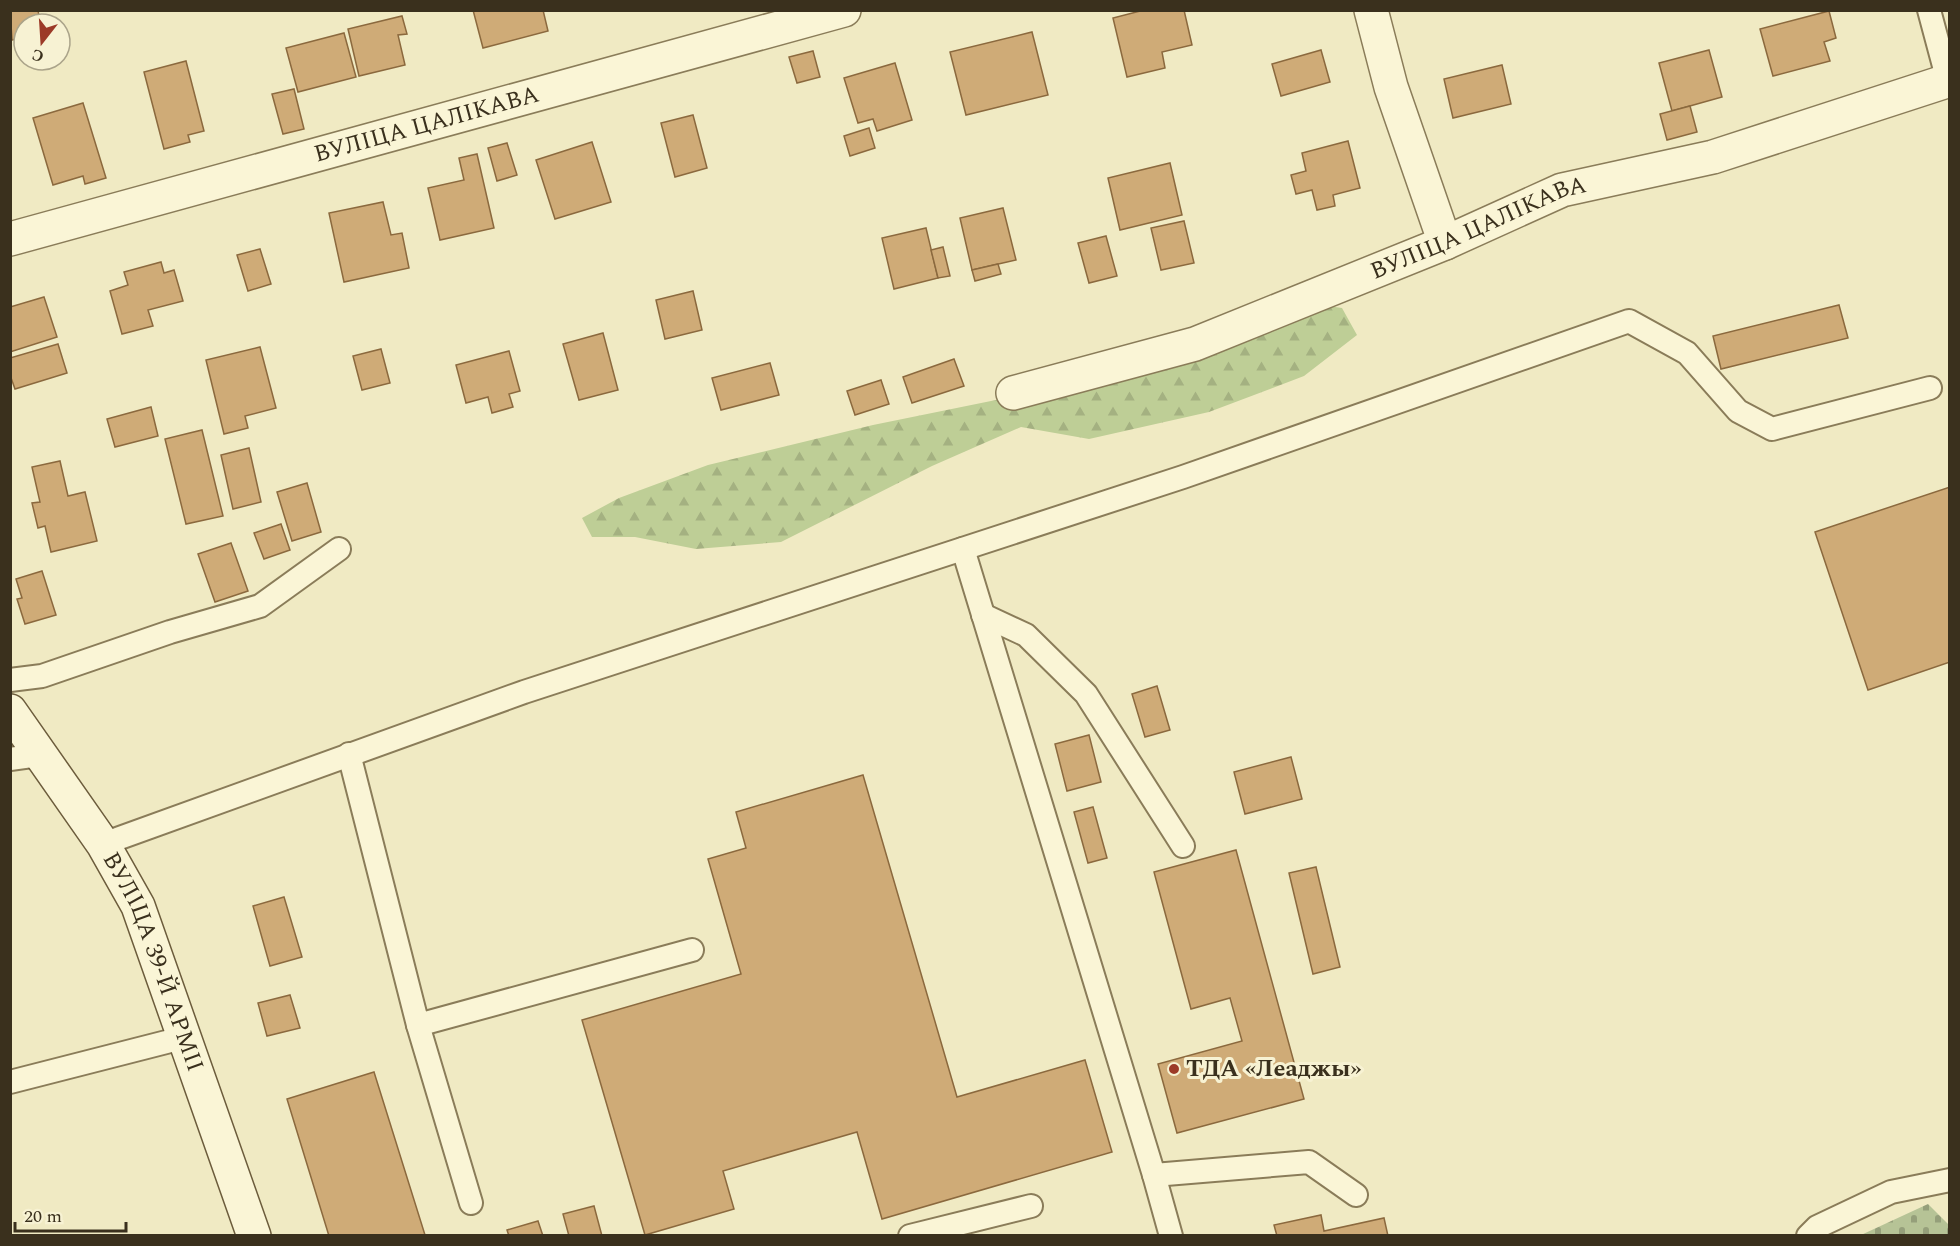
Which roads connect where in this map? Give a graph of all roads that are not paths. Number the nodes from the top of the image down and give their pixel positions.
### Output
1 (843, 10) edge
2 (1371, 10) edge
3 (1929, 10) edge
4 (1949, 81) edge
5 (10, 239) edge
6 (1445, 243) junction
7 (1930, 388) dead end
8 (1013, 393) dead end
9 (339, 549) dead end
10 (963, 549) junction
11 (982, 615) junction
12 (10, 680) edge
13 (10, 711) edge
14 (348, 754) junction
15 (25, 757) edge
16 (103, 844) junction
17 (1184, 846) dead end
18 (692, 950) dead end
19 (418, 1024) junction
20 (186, 1037) junction
21 (10, 1082) edge
22 (1154, 1175) junction
23 (1950, 1180) edge
24 (1356, 1195) dead end
25 (471, 1203) dead end
26 (1031, 1206) dead end
27 (254, 1236) edge
28 (910, 1236) edge
29 (1171, 1236) edge
30 (1808, 1236) edge

1 - 5 street, ВУЛІЦА ЦАЛІКАВА
2 - 6 street
3 - 4 lane
4 - 6 street, ВУЛІЦА ЦАЛІКАВА
6 - 8 street, ВУЛІЦА ЦАЛІКАВА
7 - 10 lane
9 - 12 lane
10 - 11 lane
10 - 14 lane
11 - 17 lane
11 - 22 lane
13 - 15 street, ВУЛІЦА 39-Й АРМІІ
14 - 16 lane
14 - 19 lane
15 - 16 street, ВУЛІЦА 39-Й АРМІІ
16 - 20 street, ВУЛІЦА 39-Й АРМІІ
18 - 19 lane
19 - 25 lane
20 - 21 lane
20 - 27 street, ВУЛІЦА 39-Й АРМІІ
22 - 24 lane
22 - 29 lane
23 - 30 lane
26 - 28 lane

